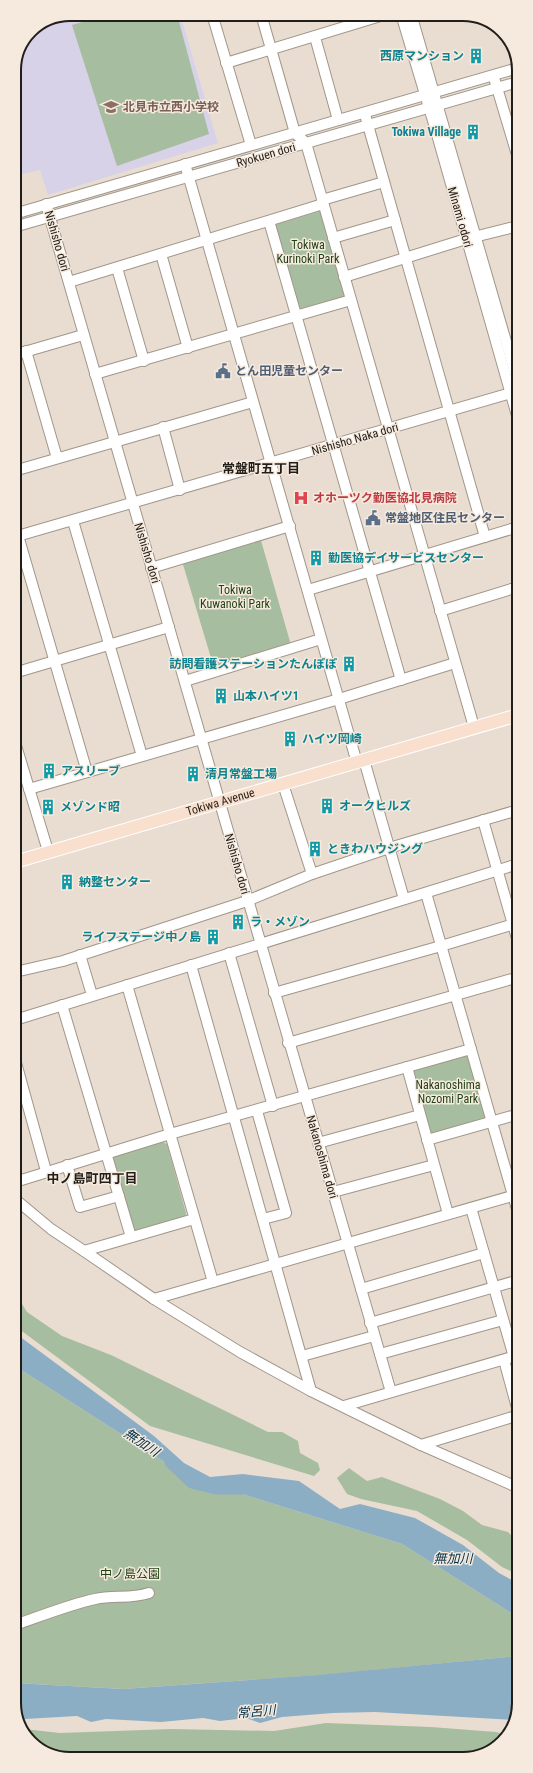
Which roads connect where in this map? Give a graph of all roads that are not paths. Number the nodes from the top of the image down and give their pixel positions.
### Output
1 (214, 21) edge
2 (263, 21) edge
3 (365, 21) edge
4 (403, 21) edge
5 (413, 21) edge
6 (315, 37) junction
7 (271, 50) junction
8 (226, 63) junction
9 (512, 70) edge
10 (494, 75) junction
11 (512, 84) edge
12 (498, 87) junction
13 (429, 93) junction
14 (432, 106) junction
15 (364, 113) junction
16 (338, 120) junction
17 (368, 125) junction
18 (295, 132) junction
19 (512, 137) edge
20 (306, 143) junction
21 (251, 145) junction
22 (185, 164) junction
23 (189, 177) junction
24 (384, 182) junction
25 (323, 202) junction
26 (46, 204) junction
27 (21, 212) edge
28 (50, 217) junction
29 (395, 220) junction
30 (269, 221) junction
31 (21, 225) edge
32 (512, 228) edge
33 (333, 238) junction
34 (471, 238) junction
35 (207, 240) junction
36 (161, 254) junction
37 (406, 259) junction
38 (117, 268) junction
39 (344, 277) junction
40 (69, 282) junction
41 (351, 300) junction
42 (297, 315) junction
43 (234, 334) junction
44 (83, 335) junction
45 (188, 348) junction
46 (26, 351) junction
47 (21, 353) edge
48 (144, 361) junction
49 (512, 364) edge
50 (95, 374) junction
51 (512, 385) edge
52 (512, 393) edge
53 (253, 402) junction
54 (448, 410) junction
55 (163, 427) junction
56 (388, 429) junction
57 (115, 442) junction
58 (334, 445) junction
59 (57, 458) junction
60 (271, 463) junction
61 (21, 469) edge
62 (180, 490) junction
63 (132, 504) junction
64 (73, 521) junction
65 (290, 526) junction
66 (512, 529) edge
67 (21, 535) edge
68 (485, 537) junction
69 (21, 552) edge
70 (424, 555) junction
71 (151, 568) junction
72 (370, 572) junction
73 (512, 589) edge
74 (308, 590) junction
75 (440, 611) junction
76 (169, 627) junction
77 (321, 639) junction
78 (110, 645) junction
79 (55, 661) junction
80 (455, 663) junction
81 (21, 671) edge
82 (401, 680) junction
83 (185, 681) junction
84 (339, 699) junction
85 (512, 717) edge
86 (474, 727) junction
87 (201, 739) junction
88 (142, 756) junction
89 (21, 762) edge
90 (361, 762) junction
91 (87, 772) junction
92 (283, 784) junction
93 (29, 789) junction
94 (219, 802) junction
95 (512, 812) edge
96 (483, 820) junction
97 (390, 848) junction
98 (48, 852) junction
99 (21, 860) edge
100 (512, 866) edge
101 (498, 871) junction
102 (312, 874) junction
103 (426, 892) junction
104 (404, 899) junction
105 (247, 901) junction
106 (512, 917) edge
107 (512, 925) edge
108 (260, 943) junction
109 (441, 946) junction
110 (230, 953) junction
111 (80, 955) junction
112 (191, 965) junction
113 (21, 970) edge
114 (512, 979) edge
115 (127, 985) junction
116 (274, 992) junction
117 (92, 996) junction
118 (456, 996) junction
119 (62, 1005) junction
120 (21, 1018) edge
121 (288, 1043) junction
122 (471, 1049) junction
123 (407, 1068) junction
124 (21, 1081) edge
125 (304, 1097) junction
126 (273, 1106) junction
127 (258, 1111) junction
128 (420, 1115) junction
129 (512, 1116) edge
130 (234, 1117) junction
131 (493, 1122) junction
132 (170, 1134) junction
133 (427, 1140) junction
134 (318, 1143) junction
135 (106, 1153) junction
136 (67, 1165) junction
137 (434, 1165) junction
138 (46, 1172) junction
139 (21, 1180) edge
140 (512, 1182) edge
141 (333, 1192) junction
142 (119, 1196) junction
143 (512, 1196) edge
144 (21, 1204) edge
145 (471, 1208) junction
146 (448, 1214) junction
147 (194, 1219) junction
148 (263, 1219) junction
149 (131, 1237) junction
150 (347, 1243) junction
151 (84, 1251) junction
152 (484, 1253) junction
153 (276, 1263) junction
154 (213, 1282) junction
155 (512, 1282) edge
156 (493, 1287) junction
157 (361, 1289) junction
158 (154, 1299) junction
159 (503, 1320) junction
160 (370, 1323) junction
161 (374, 1336) junction
162 (380, 1354) junction
163 (302, 1356) junction
164 (512, 1357) edge
165 (311, 1391) junction
166 (391, 1392) junction
167 (344, 1406) junction
168 (512, 1417) edge
169 (421, 1445) junction
170 (512, 1485) edge
171 (149, 1593) dead end
172 (21, 1622) edge

1 - 8 street
2 - 7 street
3 - 6 street
4 - 13 street, Minami odori
5 - 13 street, Minami odori
6 - 7 street
6 - 16 street
7 - 8 street
7 - 18 street
8 - 21 street
9 - 10 street, Ryokuen dori
10 - 12 street
10 - 13 street, Ryokuen dori
11 - 12 street, Ryokuen dori
12 - 14 street, Ryokuen dori
12 - 19 street
13 - 14 street, Minami odori
13 - 15 street, Ryokuen dori
14 - 17 street, Ryokuen dori
14 - 34 street, Minami odori
15 - 16 street, Ryokuen dori
15 - 17 street
16 - 18 street, Ryokuen dori
17 - 20 street, Ryokuen dori
17 - 24 street
18 - 20 street
18 - 21 street, Ryokuen dori
20 - 23 street, Ryokuen dori
20 - 25 street
21 - 22 street, Ryokuen dori
22 - 23 street
22 - 26 street, Ryokuen dori
23 - 28 street, Ryokuen dori
23 - 35 street
24 - 25 street
24 - 29 street
25 - 30 street
25 - 33 street
26 - 27 street, Ryokuen dori
26 - 28 street, Nishisho dori
28 - 31 street, Ryokuen dori
28 - 40 street, Nishisho dori
29 - 33 street
29 - 37 street
30 - 35 street
30 - 42 street
32 - 34 street
33 - 39 street
34 - 37 street
34 - 49 street, Minami odori
34 - 51 street, Minami odori
35 - 36 street
35 - 43 street
36 - 38 street
36 - 45 street
37 - 39 street
37 - 54 street
38 - 40 street
38 - 48 street
39 - 41 street
40 - 44 street, Nishisho dori
41 - 42 street
41 - 56 street
42 - 43 street
42 - 58 street
43 - 45 street
43 - 53 street
44 - 46 street
44 - 50 street, Nishisho dori
45 - 48 street
46 - 47 street
46 - 59 street
48 - 50 street
50 - 57 street, Nishisho dori
52 - 54 street, Nishisho Naka dori
53 - 55 street
53 - 60 street
54 - 56 street, Nishisho Naka dori
54 - 68 street
55 - 57 street
55 - 62 street
56 - 58 street, Nishisho Naka dori
56 - 70 street
57 - 59 street
57 - 63 street, Nishisho dori
58 - 60 street, Nishisho Naka dori
58 - 72 street
59 - 61 street
60 - 62 street, Nishisho Naka dori
60 - 65 street
62 - 63 street, Nishisho Naka dori
63 - 64 street, Nishisho Naka dori
63 - 71 street, Nishisho dori
64 - 67 street, Nishisho Naka dori
64 - 78 street
65 - 71 street
65 - 74 street
66 - 68 street
68 - 70 street
69 - 79 street
70 - 72 street
70 - 75 street
71 - 76 street, Nishisho dori
72 - 74 street
72 - 82 street
73 - 75 street
74 - 77 street
75 - 80 street
76 - 78 street
76 - 83 street, Nishisho dori
77 - 83 street
77 - 84 street
78 - 79 street
78 - 88 street
79 - 81 street
79 - 91 street
80 - 82 street
80 - 86 street
82 - 84 street
83 - 87 street, Nishisho dori
84 - 87 street
84 - 90 street
85 - 86 main road, Tokiwa Avenue
86 - 90 main road, Tokiwa Avenue
87 - 88 street
87 - 94 street, Nishisho dori
88 - 91 street
89 - 93 street
90 - 92 main road, Tokiwa Avenue
90 - 97 street
91 - 93 street
92 - 94 main road, Tokiwa Avenue
92 - 102 street
93 - 98 street
94 - 98 main road, Tokiwa Avenue
94 - 105 street, Nishisho dori
95 - 96 street
96 - 97 street
96 - 101 street
97 - 102 street
97 - 104 street
98 - 99 main road, Tokiwa Avenue
100 - 101 street
101 - 103 street
101 - 106 street
102 - 105 street
103 - 104 street
103 - 109 street
104 - 108 street
105 - 108 street, Nakanoshima dori
105 - 111 street
107 - 109 street
108 - 110 street
108 - 116 street, Nakanoshima dori
109 - 116 street
109 - 118 street
110 - 112 street
110 - 126 street
111 - 113 street
111 - 117 street
112 - 115 street
112 - 130 street
114 - 118 street
115 - 117 street
115 - 132 street
116 - 121 street, Nakanoshima dori
117 - 119 street
118 - 121 street
118 - 122 street
119 - 120 street
119 - 135 street
121 - 125 street, Nakanoshima dori
122 - 123 street
122 - 131 street
123 - 125 street
123 - 128 street
124 - 138 street
125 - 126 street
125 - 134 street, Nakanoshima dori
126 - 127 street
127 - 130 street
127 - 148 street
128 - 133 street
128 - 134 street
129 - 131 street
130 - 132 street
130 - 148 street
131 - 133 street
131 - 140 street
132 - 135 street
132 - 147 street
133 - 137 street
134 - 141 street, Nakanoshima dori
135 - 136 street
135 - 142 street
136 - 138 street
136 - 142 street
137 - 141 street
137 - 146 street
138 - 139 street
141 - 150 street, Nakanoshima dori
142 - 149 street
143 - 145 street
144 - 151 street
145 - 146 street
145 - 152 street
146 - 150 street
147 - 149 street
147 - 154 street
148 - 153 street
149 - 151 street
150 - 153 street
150 - 157 street, Nakanoshima dori
151 - 158 street
152 - 156 street
152 - 157 street
153 - 154 street
153 - 163 street
154 - 158 street
155 - 156 street
156 - 159 street
156 - 160 street
157 - 160 street, Nakanoshima dori
158 - 165 street
159 - 162 street
159 - 164 street
160 - 161 street, Nakanoshima dori
161 - 162 street, Nakanoshima dori
161 - 163 street
162 - 166 street, Nakanoshima dori
163 - 165 street
164 - 166 street
165 - 167 street
166 - 167 street
167 - 169 street
168 - 169 street
169 - 170 street
171 - 172 street

